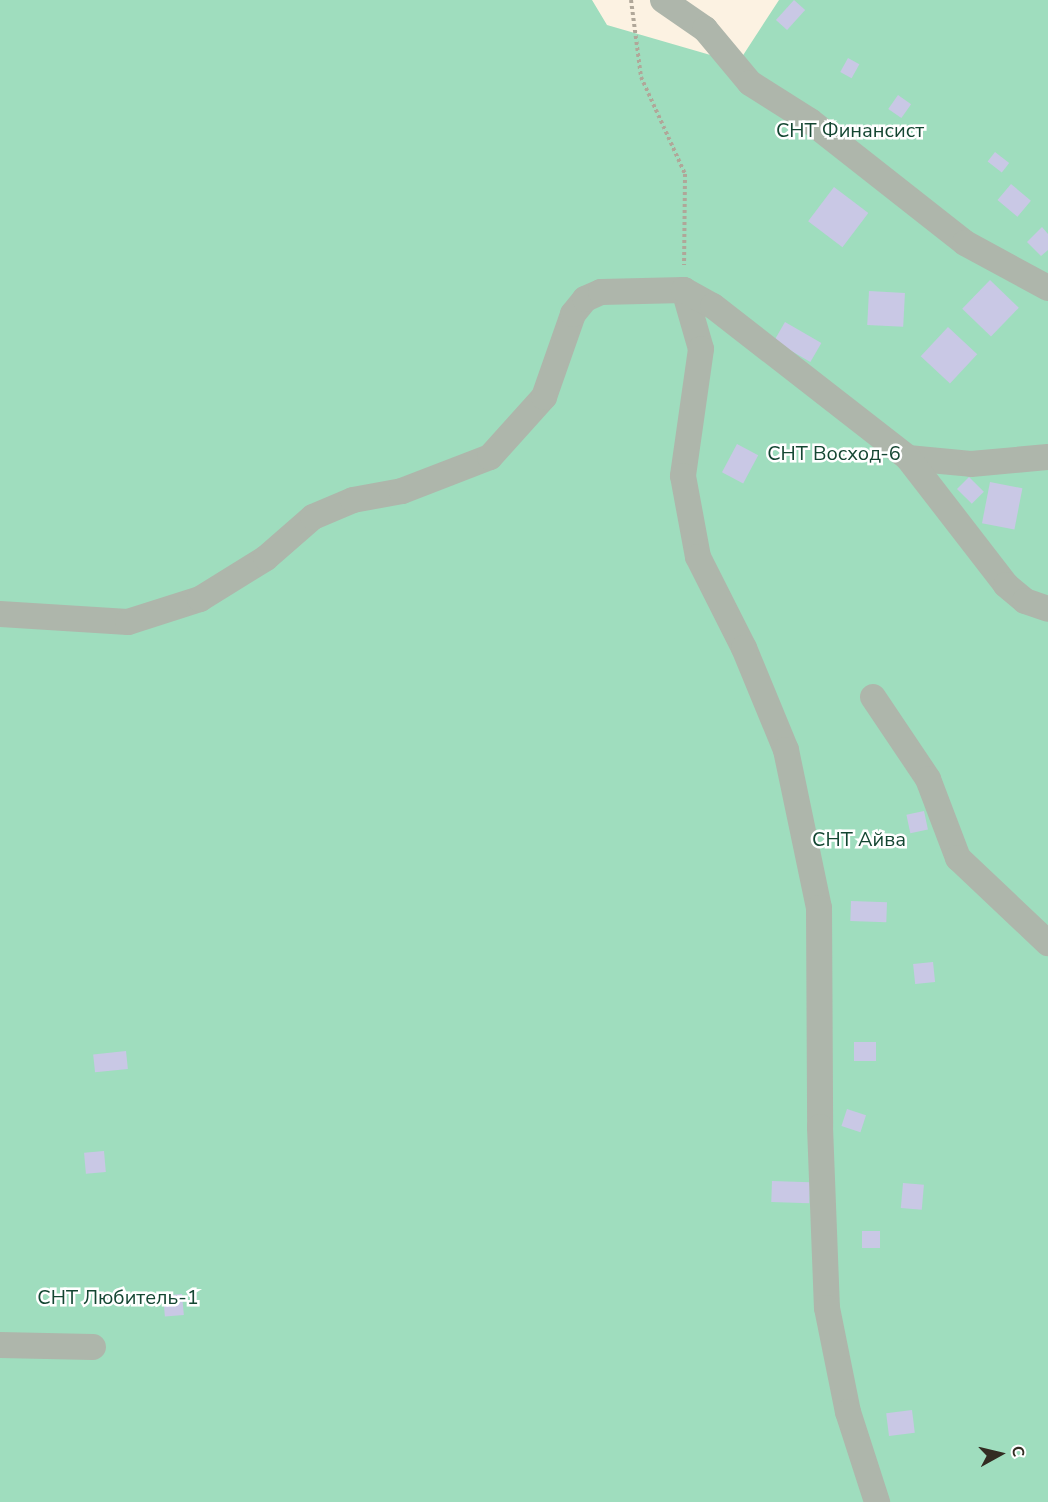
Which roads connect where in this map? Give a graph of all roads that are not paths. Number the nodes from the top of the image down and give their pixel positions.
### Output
1 (663, 0) edge
2 (1048, 288) edge
3 (684, 290) junction
4 (1048, 457) edge
5 (908, 458) junction
6 (1048, 609) edge
7 (0, 614) edge
8 (873, 697) dead end
9 (1048, 943) edge
10 (0, 1345) edge
11 (93, 1347) dead end
12 (877, 1502) edge

1 - 2 street
3 - 5 street
3 - 7 street
3 - 12 street
4 - 5 street
5 - 6 street
8 - 9 street
10 - 11 street

